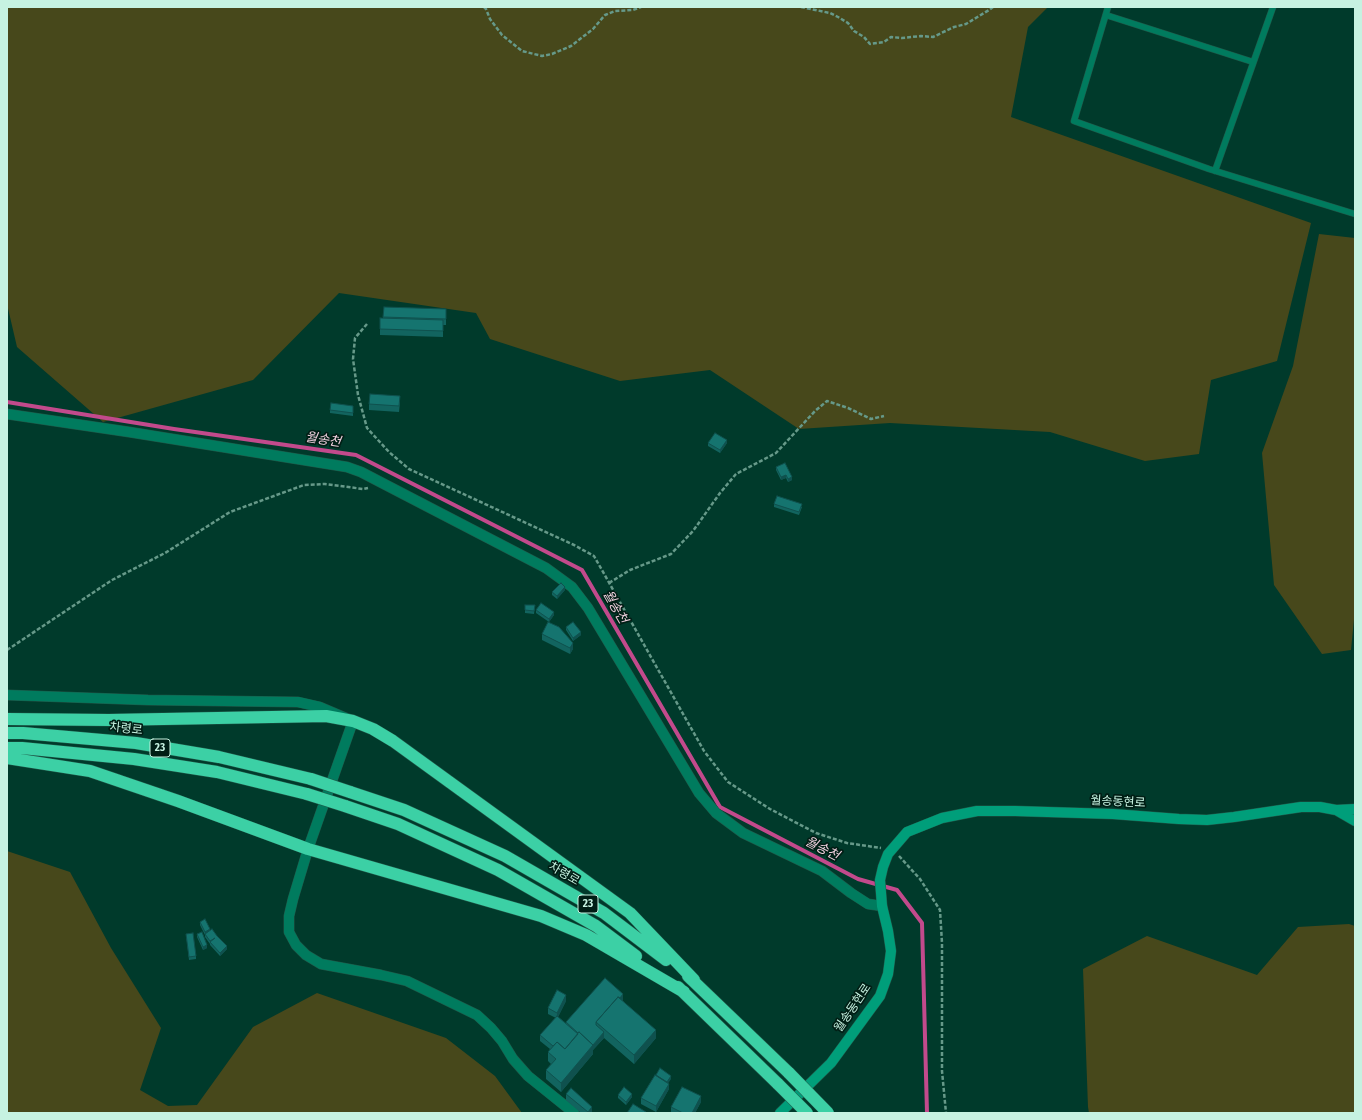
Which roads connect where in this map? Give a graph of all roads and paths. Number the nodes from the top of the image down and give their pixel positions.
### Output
1 (484, 7) edge
2 (641, 7) edge
3 (801, 7) edge
4 (993, 7) edge
5 (1108, 7) edge
6 (1273, 7) edge
7 (1106, 15) junction
8 (1253, 62) junction
9 (1215, 170) junction
10 (1355, 212) edge
11 (367, 324) dead end
12 (7, 414) edge
13 (884, 416) dead end
14 (386, 485) junction
15 (609, 583) junction
16 (7, 650) edge
17 (7, 695) edge
18 (7, 719) edge
19 (353, 721) junction
20 (7, 733) edge
21 (7, 748) edge
22 (7, 758) edge
23 (1355, 809) edge
24 (1336, 810) junction
25 (1355, 821) edge
26 (308, 849) junction
27 (891, 852) junction
28 (882, 906) junction
29 (694, 980) junction
30 (684, 992) junction
31 (574, 1113) edge
32 (780, 1113) edge
33 (807, 1113) edge
34 (828, 1113) edge
35 (946, 1113) edge

1 - 2 path
3 - 4 path
5 - 7 lane
6 - 8 lane
7 - 8 lane
7 - 9 lane
8 - 9 lane
9 - 10 lane
11 - 15 path
12 - 14 street
13 - 15 path
14 - 16 path
14 - 28 street
15 - 27 path
17 - 19 street
18 - 19 highway
19 - 26 street
19 - 29 highway
20 - 29 highway, 차령로 / 23, bridge
21 - 30 highway, 23, bridge
22 - 26 highway
23 - 24 street
24 - 25 street, 월송동현로
24 - 27 street, 월송동현로
26 - 30 highway
26 - 31 street
27 - 28 street, 월송동현로
27 - 35 path
28 - 32 street, 월송동현로
29 - 34 highway, 차령로 / 23, bridge
30 - 33 highway, 23, bridge

